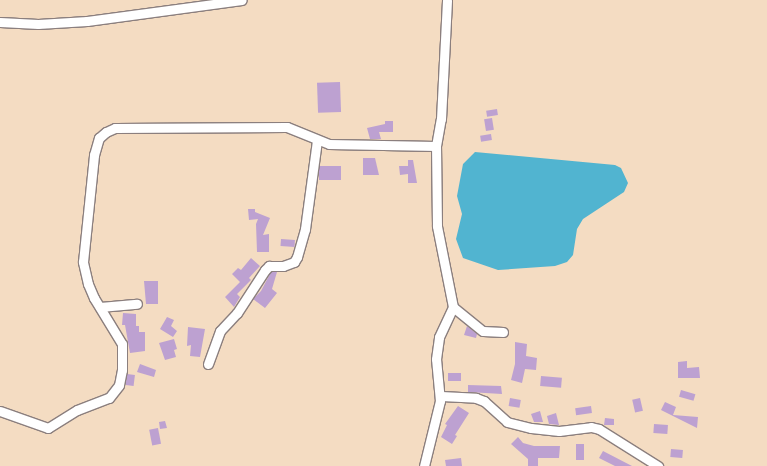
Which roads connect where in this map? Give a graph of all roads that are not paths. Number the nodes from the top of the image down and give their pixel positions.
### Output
1 (242, 0) edge
2 (447, 0) edge
3 (0, 22) edge
4 (317, 140) junction
5 (436, 146) junction
6 (137, 304) dead end
7 (100, 307) junction
8 (453, 307) junction
9 (503, 332) dead end
10 (208, 364) dead end
11 (441, 396) junction
12 (0, 411) edge
13 (424, 466) edge
14 (658, 466) edge

1 - 3 street
2 - 5 street
4 - 5 street
4 - 7 street
4 - 10 street
5 - 8 street
6 - 7 street
7 - 12 street
8 - 9 street
8 - 11 street
11 - 13 street
11 - 14 street

